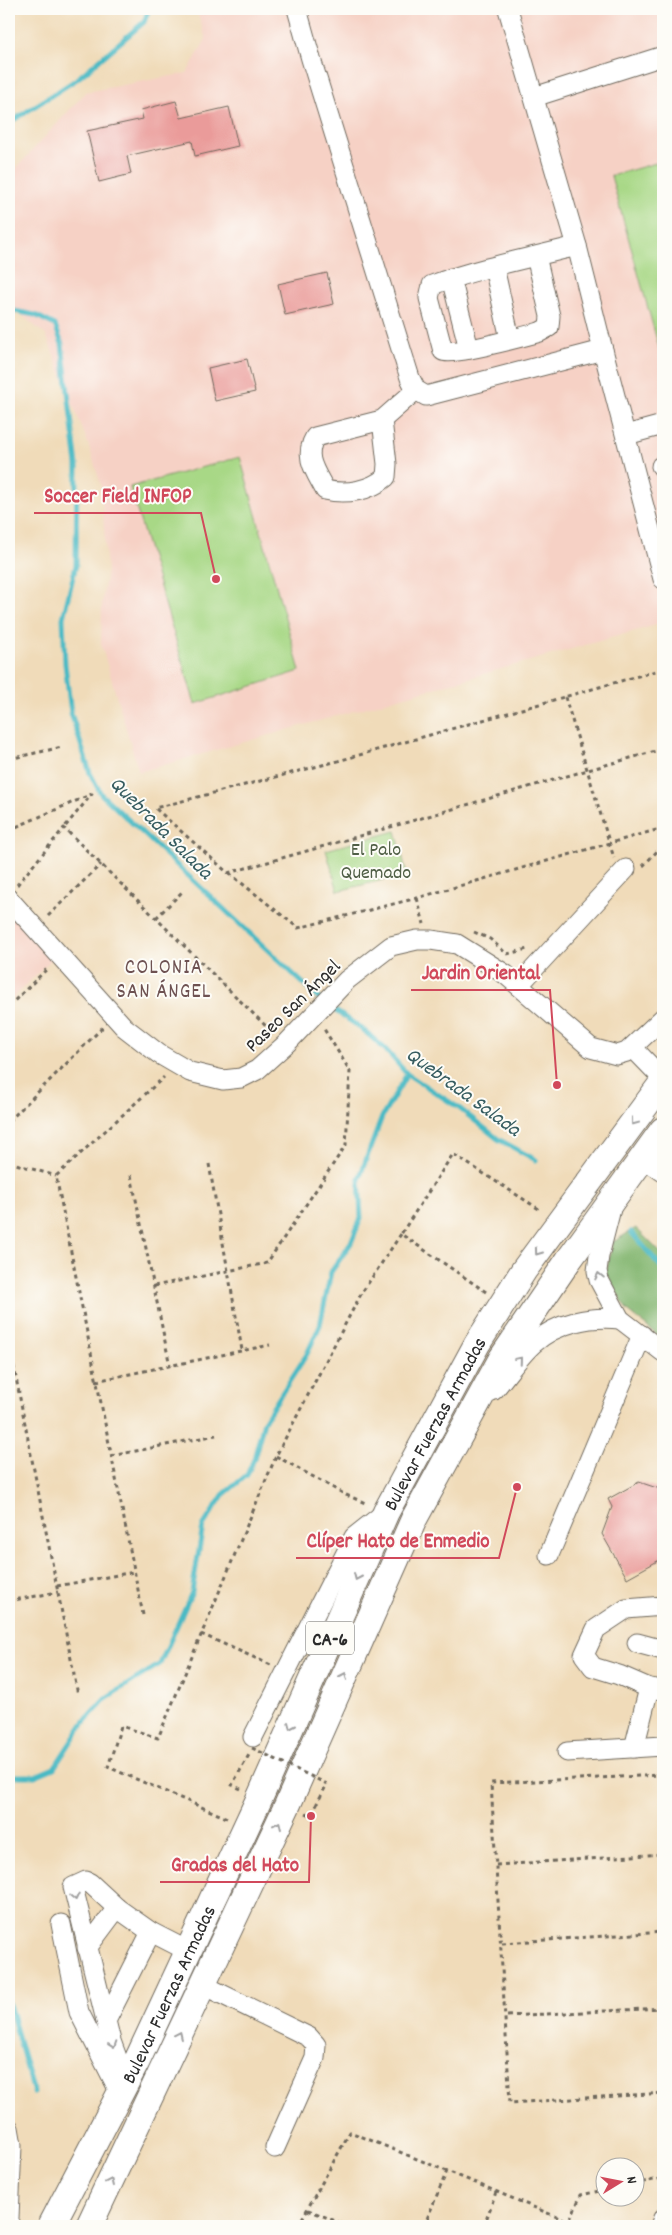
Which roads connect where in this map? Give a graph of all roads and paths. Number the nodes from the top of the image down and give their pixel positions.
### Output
1 (297, 9) edge
2 (508, 9) edge
3 (663, 56) edge
4 (534, 97) junction
5 (577, 246) junction
6 (536, 256) junction
7 (494, 267) junction
8 (451, 278) junction
9 (510, 339) junction
10 (469, 349) junction
11 (603, 350) junction
12 (416, 390) junction
13 (382, 420) junction
14 (663, 425) edge
15 (626, 435) junction
16 (663, 579) edge
17 (663, 669) edge
18 (565, 696) junction
19 (62, 747) dead end
20 (663, 749) edge
21 (9, 758) edge
22 (588, 769) junction
23 (64, 828) junction
24 (663, 828) edge
25 (9, 830) edge
26 (610, 844) junction
27 (100, 864) junction
28 (621, 865) joint
29 (228, 873) junction
30 (184, 890) dead end
31 (12, 893) edge
32 (417, 898) junction
33 (156, 918) junction
34 (36, 927) junction
35 (473, 932) dead end
36 (428, 940) junction
37 (532, 948) dead end
38 (60, 956) junction
39 (518, 985) junction
40 (9, 1006) edge
41 (114, 1016) junction
42 (312, 1017) junction
43 (663, 1018) edge
44 (287, 1043) junction
45 (632, 1048) junction
46 (177, 1065) junction
47 (663, 1078) edge
48 (663, 1082) edge
49 (9, 1121) edge
50 (663, 1130) edge
51 (9, 1162) edge
52 (209, 1164) dead end
53 (653, 1165) edge
54 (131, 1175) dead end
55 (56, 1176) junction
56 (614, 1199) junction
57 (559, 1223) junction
58 (401, 1234) junction
59 (228, 1271) junction
60 (154, 1286) junction
61 (503, 1303) junction
62 (620, 1319) junction
63 (642, 1335) junction
64 (9, 1342) edge
65 (270, 1345) dead end
66 (242, 1350) junction
67 (663, 1352) edge
68 (170, 1366) junction
69 (96, 1381) junction
70 (465, 1424) junction
71 (216, 1435) dead end
72 (111, 1456) junction
73 (276, 1456) junction
74 (386, 1512) junction
75 (549, 1555) dead end
76 (134, 1572) junction
77 (57, 1586) junction
78 (58, 1592) junction
79 (9, 1601) edge
80 (663, 1606) edge
81 (143, 1615) dead end
82 (201, 1634) junction
83 (637, 1643) dead end
84 (663, 1650) edge
85 (286, 1671) junction
86 (656, 1689) edge
87 (78, 1695) dead end
88 (252, 1743) junction
89 (663, 1746) edge
90 (634, 1748) junction
91 (567, 1752) dead end
92 (663, 1775) edge
93 (232, 1785) dead end
94 (311, 1815) dead end
95 (246, 1826) junction
96 (663, 1854) edge
97 (496, 1865) junction
98 (117, 1908) junction
99 (61, 1924) dead end
100 (151, 1932) junction
101 (663, 1932) edge
102 (502, 1943) junction
103 (87, 1948) junction
104 (188, 1951) junction
105 (203, 1985) junction
106 (663, 2008) edge
107 (506, 2016) junction
108 (106, 2021) junction
109 (123, 2088) junction
110 (663, 2093) edge
111 (9, 2128) edge
112 (275, 2148) dead end
113 (447, 2171) junction
114 (663, 2178) edge
115 (644, 2182) edge
116 (496, 2192) junction
117 (594, 2192) edge
118 (308, 2210) junction
119 (9, 2218) edge
120 (663, 2218) edge
121 (568, 2224) edge
122 (51, 2226) edge
123 (89, 2226) edge
124 (298, 2226) edge
125 (348, 2226) edge
126 (424, 2226) edge
127 (484, 2226) edge
128 (660, 2226) edge

1 - 12 street
2 - 4 street
3 - 4 street
4 - 5 street
5 - 6 street
5 - 11 street
6 - 7 street
6 - 9 street
7 - 8 street
7 - 9 street
8 - 10 street
8 - 10 street
9 - 10 street
11 - 12 street
11 - 15 street
12 - 13 street
13 - 13 street
14 - 15 street
15 - 16 street
17 - 18 path
18 - 22 path
18 - 29 path
19 - 21 path
20 - 22 path
22 - 26 path
22 - 29 path
23 - 25 path
23 - 27 path
23 - 31 path
24 - 26 path
26 - 28 path
26 - 32 path
27 - 33 path
27 - 34 path
28 - 39 street
29 - 32 path
30 - 33 path
31 - 34 street, Paseo San Ángel
32 - 36 path
33 - 44 path
34 - 38 street, Paseo San Ángel
35 - 37 path
36 - 39 street, Paseo San Ángel
36 - 42 street, Paseo San Ángel
38 - 40 path
38 - 41 street, Paseo San Ángel
39 - 45 street, Paseo San Ángel
41 - 46 street, Paseo San Ángel
41 - 49 path
42 - 44 street, Paseo San Ángel
42 - 59 path
43 - 45 street
44 - 46 street, Paseo San Ángel
45 - 47 street
46 - 55 path
48 -> 57 highway, Bulevar Fuerzas Armadas / CA-6
50 - 53 highway, Bulevar Fuerzas Armadas / CA-6
51 - 55 path
52 - 59 path
53 - 56 highway, Bulevar Fuerzas Armadas / CA-6
54 - 60 path
55 - 69 path
62 -> 56 street
56 - 70 highway, Bulevar Fuerzas Armadas / CA-6
57 - 58 path
57 -> 61 highway, Bulevar Fuerzas Armadas / CA-6
58 - 61 path
58 - 73 path
59 - 60 path
59 - 66 path
60 - 68 path
61 - 74 highway, Bulevar Fuerzas Armadas / CA-6
62 - 63 street
70 -> 62 street
63 - 67 street
63 - 75 street
64 - 77 path
65 - 66 path
66 - 68 path
68 - 69 path
69 - 72 path
105 -> 70 highway, Bulevar Fuerzas Armadas / CA-6
71 - 72 path
72 - 76 path
73 - 74 path
73 - 82 path
74 - 85 street
74 -> 95 highway, Bulevar Fuerzas Armadas / CA-6
76 - 77 path
76 - 81 path
77 - 78 path
78 - 79 path
78 - 87 path
80 - 86 street
82 - 85 path
82 - 95 path
83 - 84 street
85 - 88 street
86 - 90 street
88 - 93 path
88 - 94 path, bridge
89 - 90 street
90 - 91 street
92 - 97 path
95 - 104 highway, Bulevar Fuerzas Armadas / CA-6
96 - 97 path
97 - 102 path
98 - 100 street
98 - 103 street
98 -> 103 street
99 - 109 street
100 - 104 street
100 - 108 street
101 - 102 path
102 - 107 path
103 - 108 street
104 - 109 highway, Bulevar Fuerzas Armadas / CA-6
105 - 112 street
123 -> 105 highway, Bulevar Fuerzas Armadas / CA-6
106 - 107 path
107 - 110 path
108 -> 109 street
109 - 122 highway, Bulevar Fuerzas Armadas / CA-6
111 - 119 street
113 - 116 path
113 - 118 path
113 - 126 path
114 - 115 path
116 - 121 path
116 - 127 path
117 - 121 path
118 - 124 path
118 - 125 path
120 - 128 street

